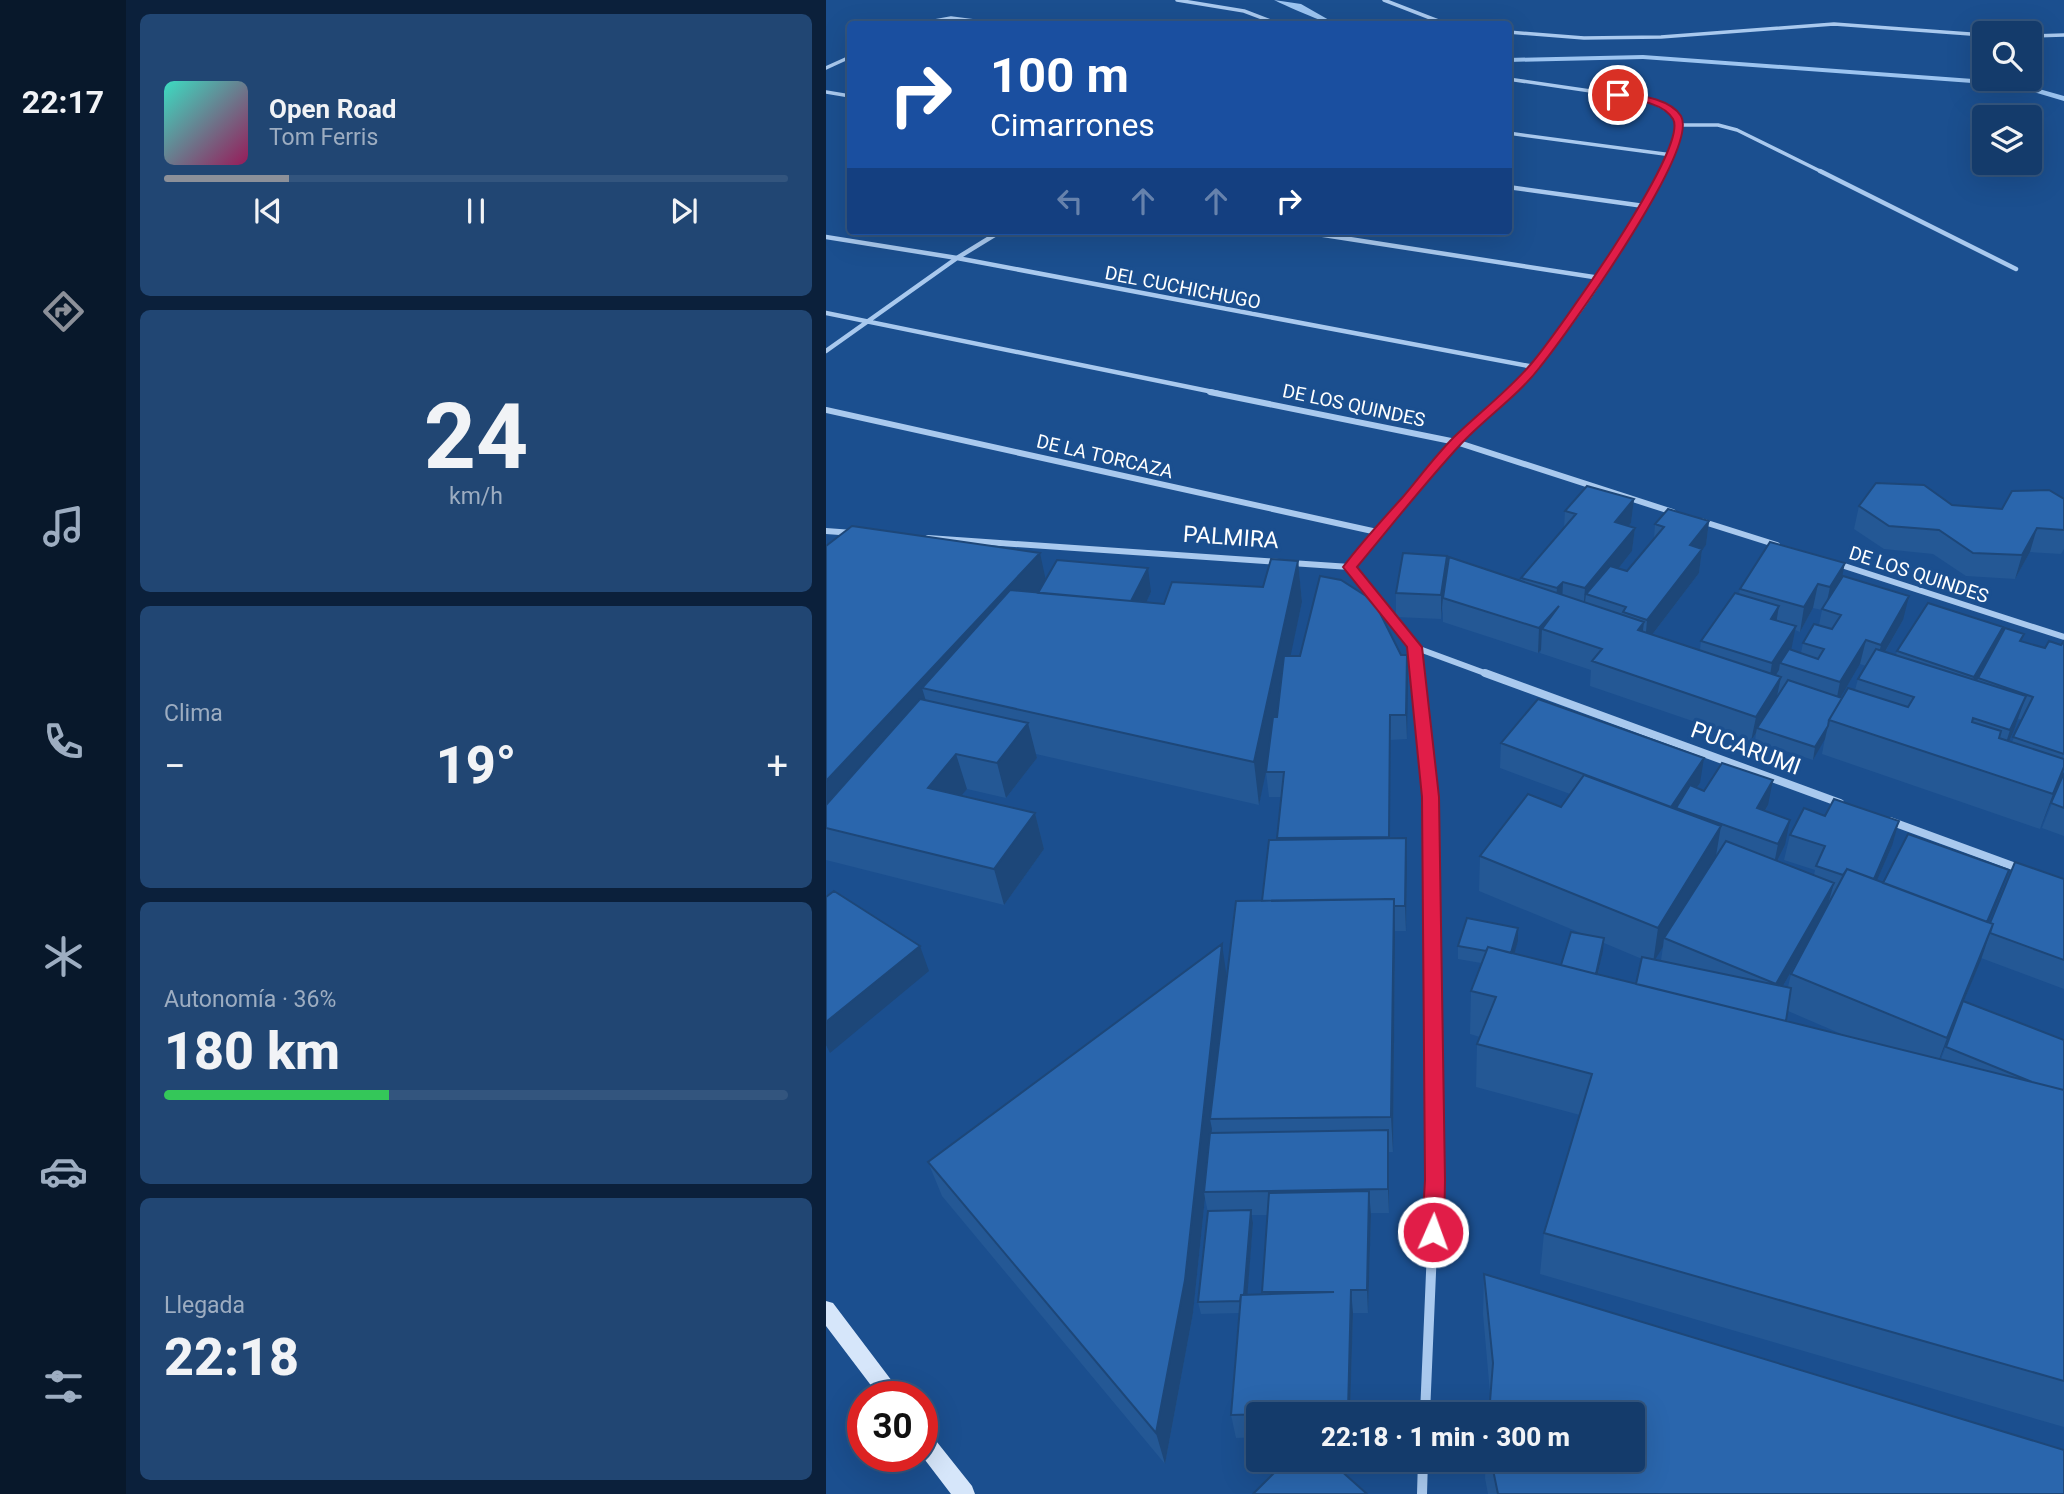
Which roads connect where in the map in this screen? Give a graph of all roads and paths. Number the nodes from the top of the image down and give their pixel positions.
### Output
1 (1177, 0) edge
2 (1384, 0) edge
3 (934, 21) edge
4 (974, 21) edge
5 (1270, 21) edge
6 (1438, 21) edge
7 (1512, 32) edge
8 (1972, 34) edge
9 (2064, 35) edge
10 (2042, 36) edge
11 (847, 58) edge
12 (826, 68) edge
13 (1512, 80) edge
14 (826, 92) edge
15 (847, 96) edge
16 (1679, 125) junction
17 (1512, 134) edge
18 (1672, 155) junction
19 (1512, 188) edge
20 (1644, 206) junction
21 (994, 235) edge
22 (1324, 235) edge
23 (826, 237) edge
24 (957, 258) junction
25 (2016, 269) dead end
26 (1600, 278) junction
27 (826, 313) edge
28 (868, 321) junction
29 (826, 351) edge
30 (1534, 368) junction
31 (826, 410) edge
32 (1456, 442) junction
33 (1681, 514) edge
34 (1694, 518) edge
35 (826, 531) edge
36 (1377, 532) junction
37 (867, 534) edge
38 (922, 537) edge
39 (1786, 548) edge
40 (1826, 561) edge
41 (1350, 567) junction
42 (2064, 637) edge
43 (1415, 647) junction
44 (1843, 804) edge
45 (1882, 818) edge
46 (2025, 870) edge
47 (826, 1310) edge
48 (880, 1381) edge
49 (1426, 1402) edge
50 (938, 1460) edge
51 (1423, 1472) edge
52 (964, 1494) edge
53 (1422, 1494) edge

1 - 5 street
2 - 6 street
3 - 4 street
7 - 8 street
9 - 10 street
11 - 12 street
13 - 16 street
14 - 15 street
16 - 18 street
16 - 25 street
17 - 18 street
18 - 20 street
19 - 20 street
20 - 26 street
21 - 24 street
22 - 26 street
23 - 24 street, DEL CUCHICHUGO
24 - 28 street
24 - 30 street, DEL CUCHICHUGO
26 - 30 street
27 - 28 street, DE LOS QUINDES
28 - 29 street
28 - 32 street, DE LOS QUINDES
30 - 32 street
31 - 36 street, DE LA TORCAZA
32 - 33 street, DE LOS QUINDES
32 - 36 street
34 - 39 street
35 - 37 street
36 - 41 street
38 - 41 street, PALMIRA
40 - 42 street, DE LOS QUINDES
41 - 43 street
43 - 44 street, PUCARUMI
43 - 49 street
45 - 46 street
47 - 48 street
50 - 52 street
51 - 53 street

